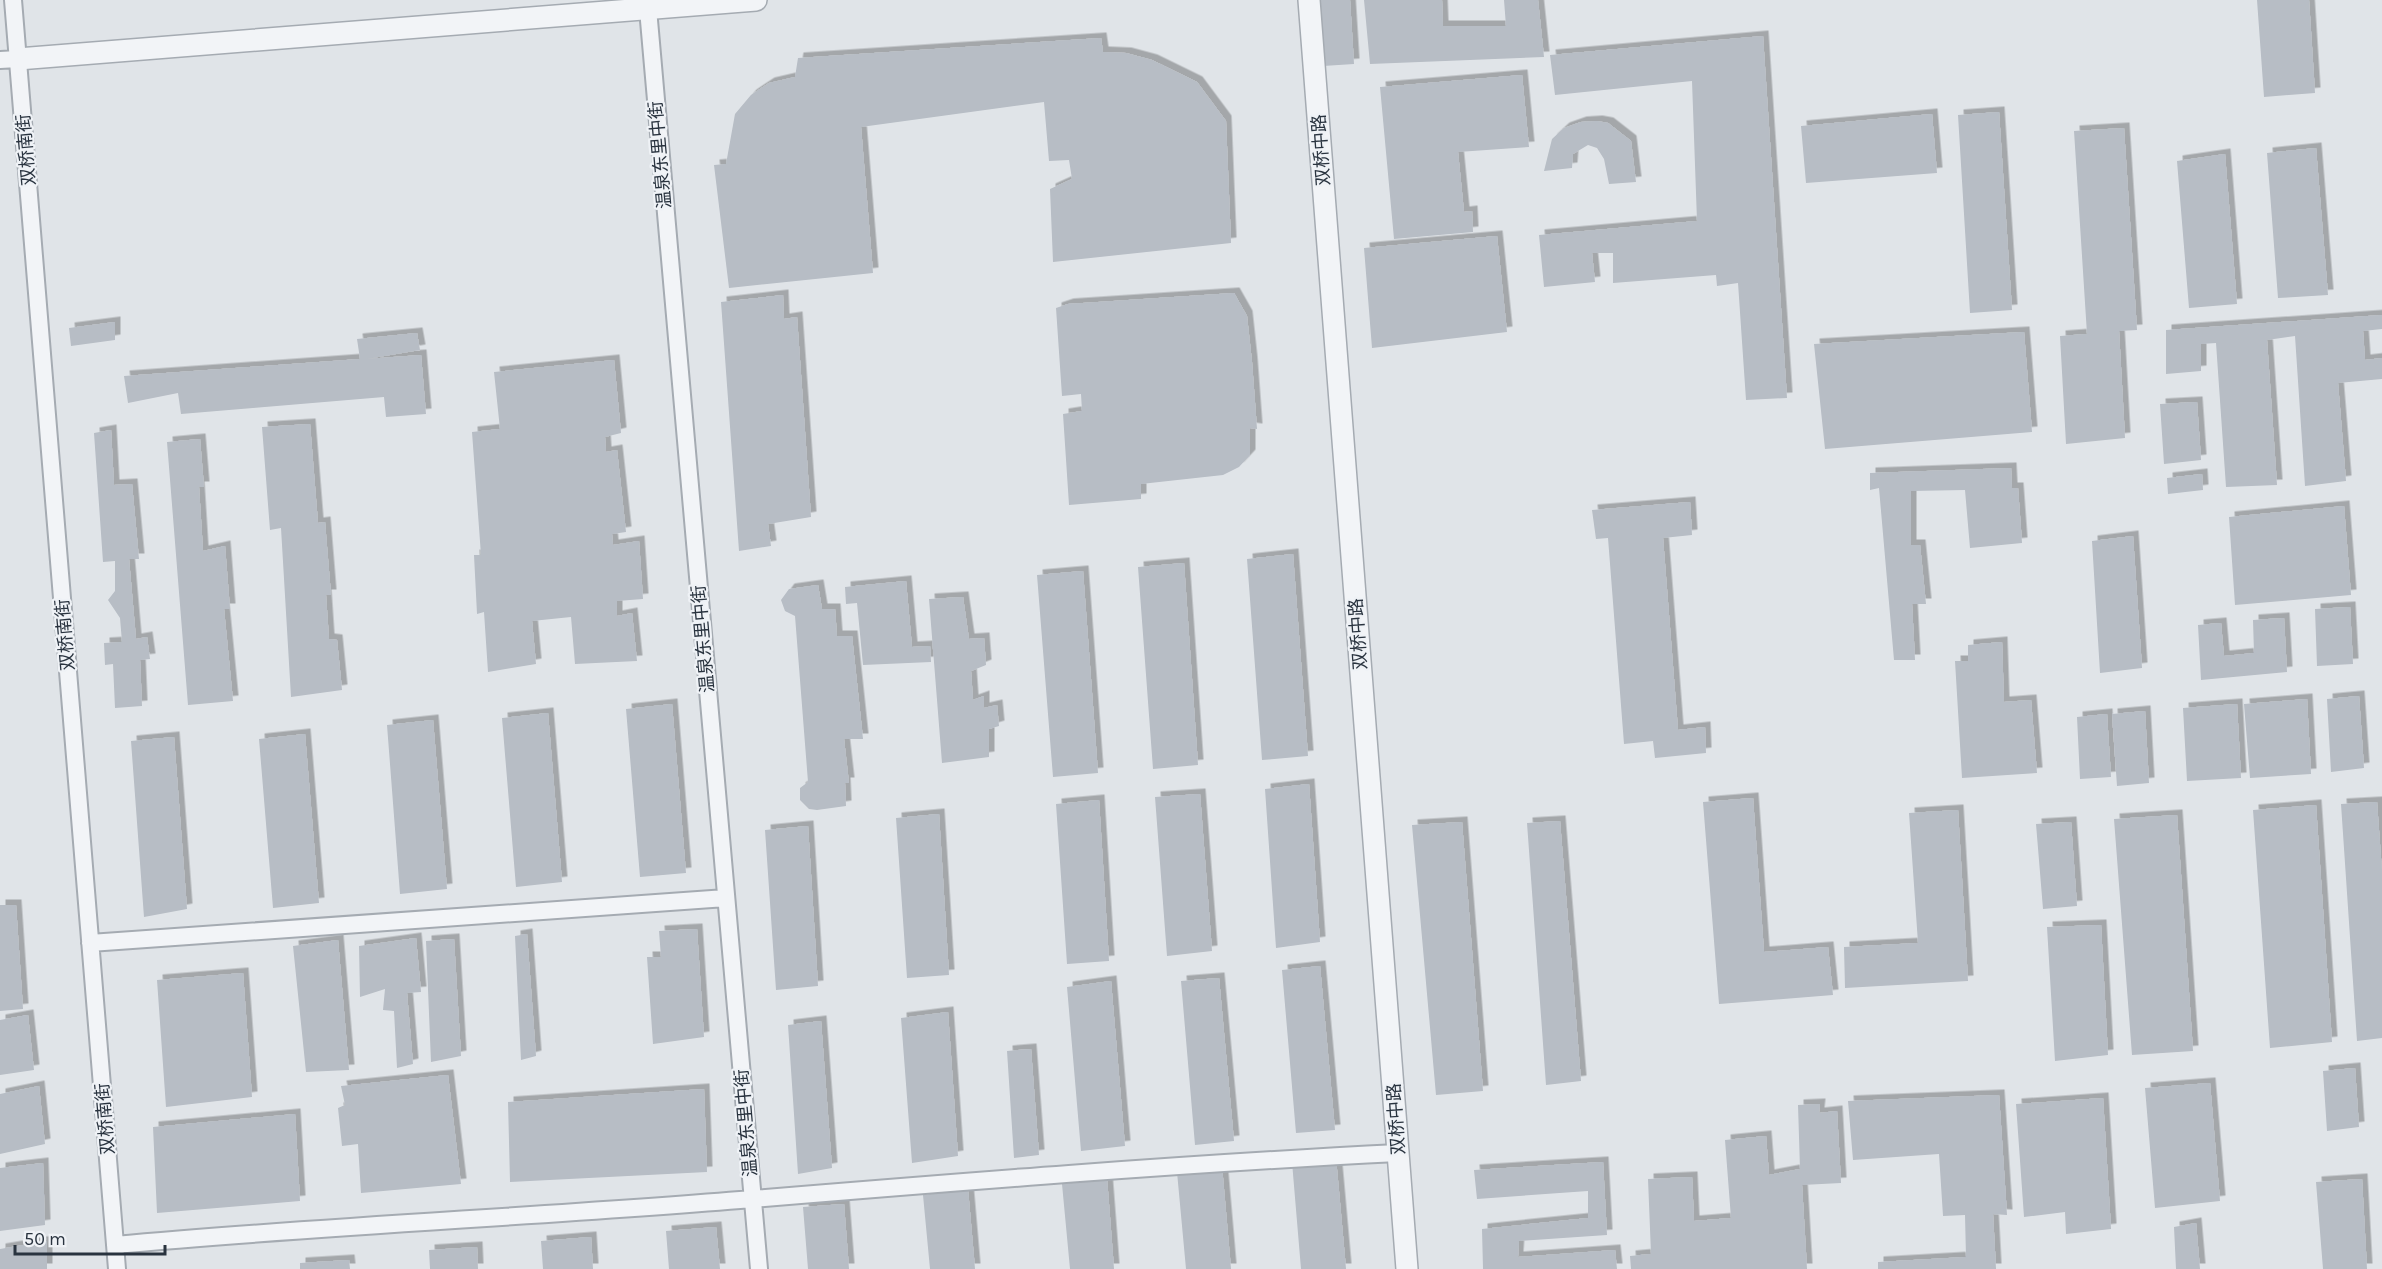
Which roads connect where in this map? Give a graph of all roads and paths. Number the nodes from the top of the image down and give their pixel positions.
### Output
1 (13, 0) edge
2 (756, 0) edge
3 (1309, 0) edge
4 (648, 9) junction
5 (9, 60) edge
6 (726, 898) junction
7 (90, 943) junction
8 (1398, 1153) junction
9 (753, 1198) junction
10 (115, 1245) junction
11 (117, 1269) edge
12 (759, 1269) edge
13 (1407, 1269) edge

1 - 5 street, 双桥南街
2 - 4 street
3 - 8 street, 双桥中路
4 - 5 street
4 - 6 street, 温泉东里中街
5 - 7 street, 双桥南街
6 - 7 street
6 - 9 street, 温泉东里中街
7 - 10 street, 双桥南街
8 - 9 street
8 - 13 street, 双桥中路
9 - 10 street
9 - 12 street, 温泉东里中街
10 - 11 street, 双桥南街

